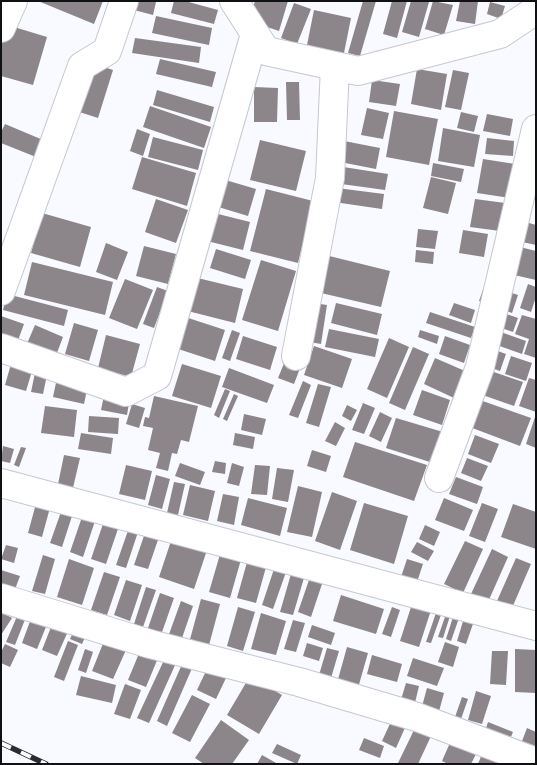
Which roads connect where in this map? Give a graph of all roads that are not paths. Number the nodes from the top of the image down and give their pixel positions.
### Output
1 (13, 1) edge
2 (124, 1) edge
3 (234, 1) edge
4 (536, 10) edge
5 (1, 28) edge
6 (255, 34) junction
7 (335, 66) junction
8 (536, 129) edge
9 (1, 292) edge
10 (1, 348) edge
11 (296, 356) dead end
12 (439, 478) dead end
13 (1, 483) edge
14 (1, 598) edge
15 (536, 626) edge
16 (536, 762) edge

1 - 5 street
2 - 9 street
3 - 6 street
4 - 7 street
6 - 7 street
6 - 10 street
7 - 11 street
8 - 12 street
13 - 15 street
14 - 16 street

